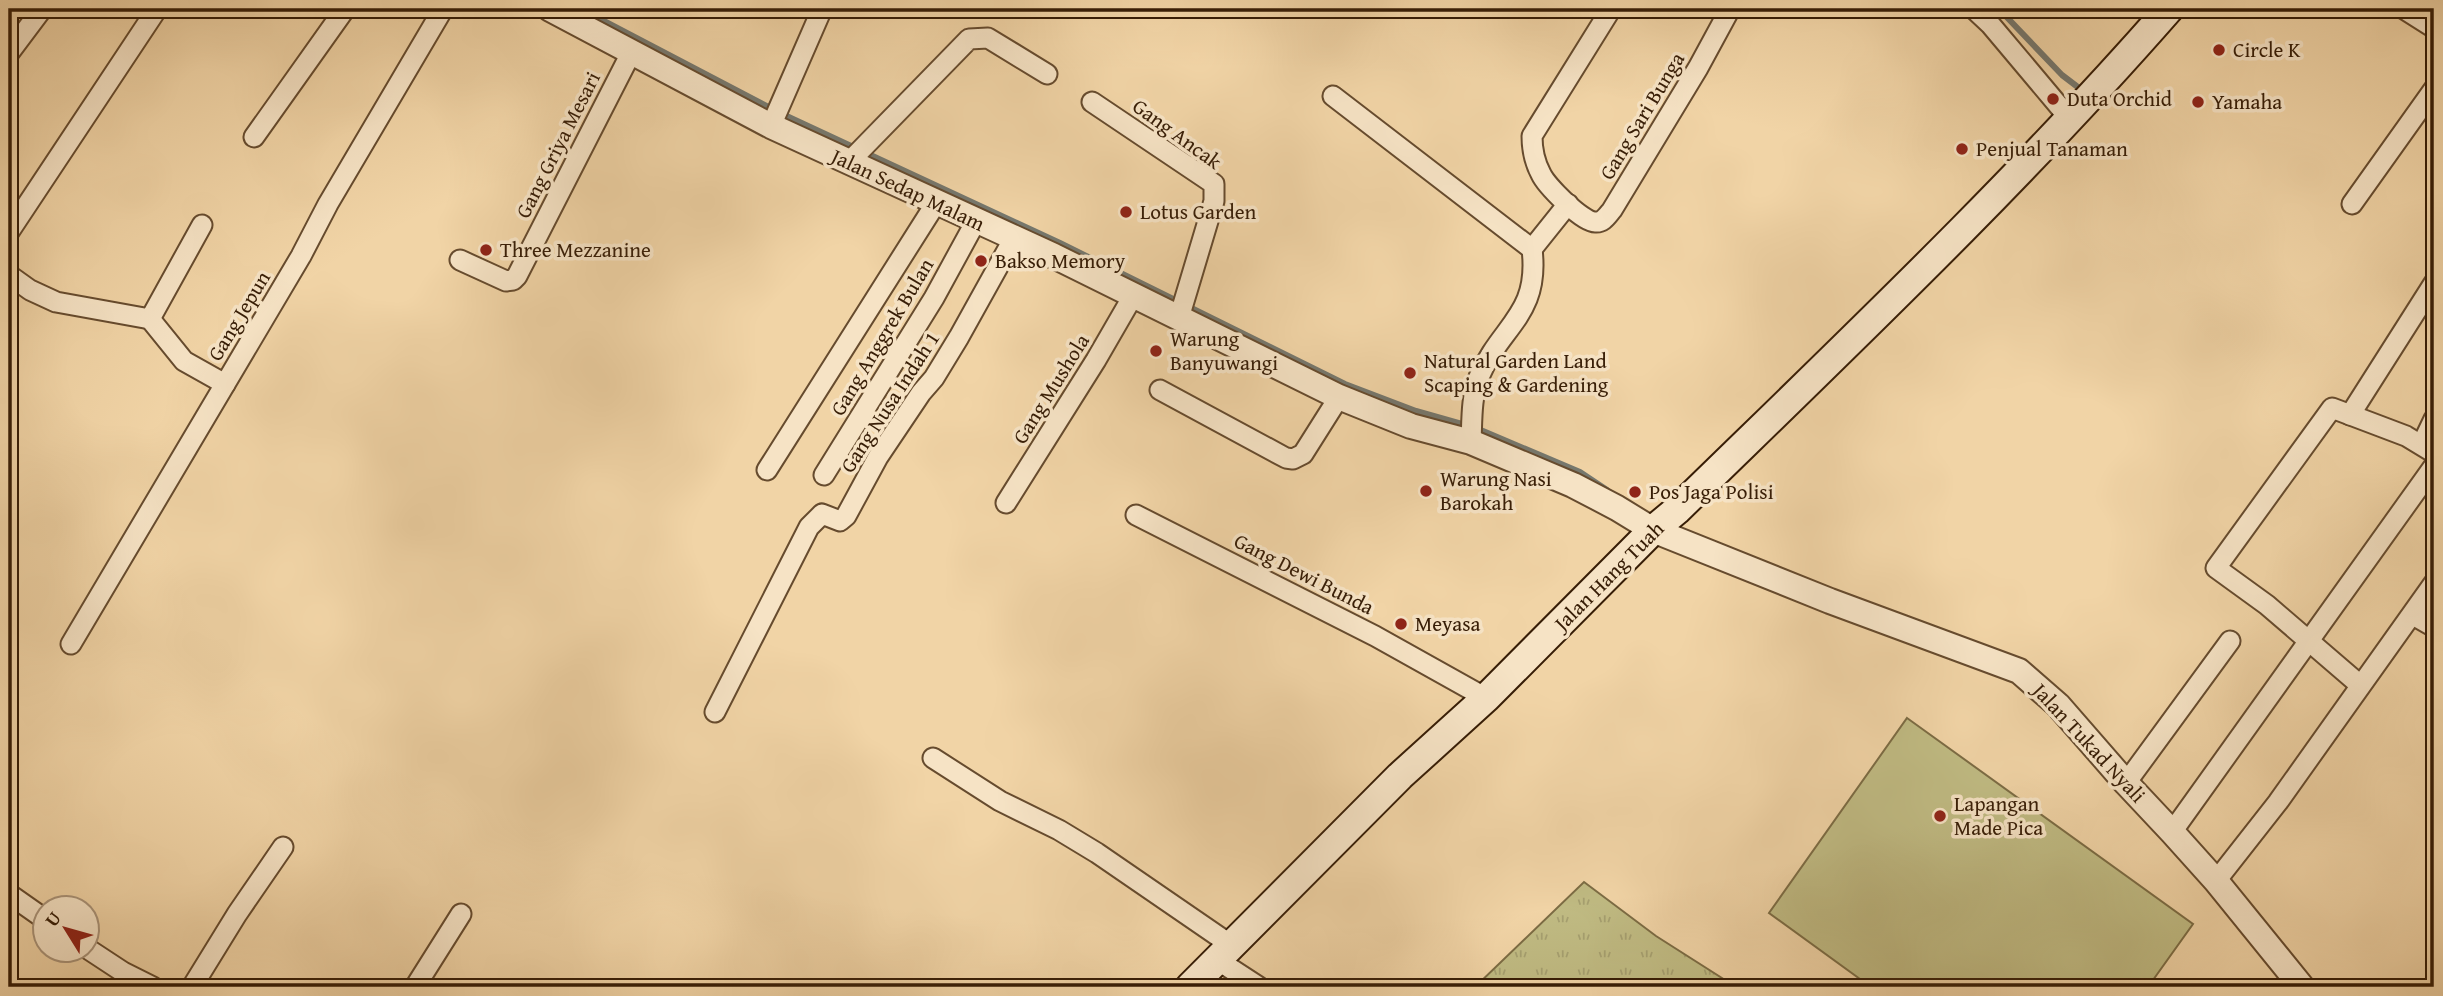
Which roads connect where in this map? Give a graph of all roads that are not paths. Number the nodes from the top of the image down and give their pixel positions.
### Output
1 (41, 9) edge
2 (157, 9) edge
3 (345, 9) edge
4 (443, 9) edge
5 (822, 9) edge
6 (1611, 9) edge
7 (1730, 9) edge
8 (1973, 9) edge
9 (2169, 9) edge
10 (2404, 9) edge
11 (555, 10) edge
12 (2434, 28) edge
13 (9, 53) edge
14 (631, 53) junction
15 (1047, 74) dead end
16 (2434, 89) edge
17 (1333, 96) dead end
18 (1092, 102) dead end
19 (775, 116) junction
20 (2069, 118) junction
21 (254, 137) dead end
22 (852, 159) junction
23 (936, 203) junction
24 (1568, 204) junction
25 (2352, 204) dead end
26 (976, 221) junction
27 (202, 225) dead end
28 (9, 232) edge
29 (1014, 238) junction
30 (1532, 249) junction
31 (460, 260) dead end
32 (9, 275) edge
33 (2434, 283) edge
34 (1133, 296) junction
35 (1182, 307) junction
36 (150, 319) junction
37 (225, 384) junction
38 (1160, 390) dead end
39 (1339, 397) junction
40 (2350, 415) junction
41 (2434, 419) edge
42 (1471, 434) junction
43 (2428, 449) edge
44 (2434, 466) edge
45 (767, 470) dead end
46 (824, 475) dead end
47 (1006, 503) dead end
48 (1136, 515) dead end
49 (1653, 530) junction
50 (2434, 583) edge
51 (2413, 615) junction
52 (2434, 627) edge
53 (2309, 640) junction
54 (2230, 641) dead end
55 (71, 645) dead end
56 (2360, 685) junction
57 (1486, 698) junction
58 (715, 712) dead end
59 (933, 758) dead end
60 (2126, 783) junction
61 (2172, 832) junction
62 (283, 847) dead end
63 (2216, 881) junction
64 (11, 895) edge
65 (32, 910) edge
66 (461, 914) dead end
67 (1224, 952) junction
68 (102, 958) edge
69 (153, 987) edge
70 (192, 987) edge
71 (415, 987) edge
72 (1190, 987) edge
73 (1259, 987) edge
74 (2302, 987) edge

1 - 13 street
2 - 28 street
3 - 21 street
4 - 37 street, Gang Jepun
5 - 19 street
6 - 24 street
7 - 24 street, Gang Sari Bunga
8 - 20 street
9 - 20 main road, Jalan Hang Tuah
10 - 12 street
11 - 14 street, Jalan Sedap Malam
14 - 19 street, Jalan Sedap Malam
14 - 31 street, Gang Griya Mesari
15 - 22 street
16 - 25 street
17 - 30 street
18 - 35 street, Gang Ancak
19 - 22 street, Jalan Sedap Malam
20 - 49 main road, Jalan Hang Tuah
22 - 23 street, Jalan Sedap Malam
23 - 26 street, Jalan Sedap Malam
23 - 45 street
24 - 30 street
26 - 29 street, Jalan Sedap Malam
26 - 46 street, Gang Anggrek Bulan
27 - 36 street
29 - 34 street, Jalan Sedap Malam
29 - 58 street, Gang Nusa Indah 1
30 - 42 street
32 - 36 street
33 - 40 street
34 - 35 street, Jalan Sedap Malam
34 - 47 street, Gang Mushola
35 - 39 street, Jalan Sedap Malam
36 - 37 street
37 - 55 street, Gang Jepun
38 - 39 street
39 - 42 street, Jalan Sedap Malam
40 - 43 street
40 - 53 street
41 - 43 street
42 - 49 street, Jalan Sedap Malam
44 - 53 street
48 - 57 street, Gang Dewi Bunda
49 - 57 main road, Jalan Hang Tuah
49 - 60 street, Jalan Tukad Nyali
50 - 51 street
51 - 52 street
51 - 56 street
53 - 56 street
53 - 61 street
54 - 60 street
56 - 63 street
57 - 67 main road, Jalan Hang Tuah
59 - 67 street
60 - 61 street, Jalan Tukad Nyali
61 - 63 street, Jalan Tukad Nyali
62 - 70 street
63 - 74 street, Jalan Tukad Nyali
64 - 65 street
66 - 71 street
67 - 72 main road, Jalan Hang Tuah
67 - 73 street
68 - 69 street

